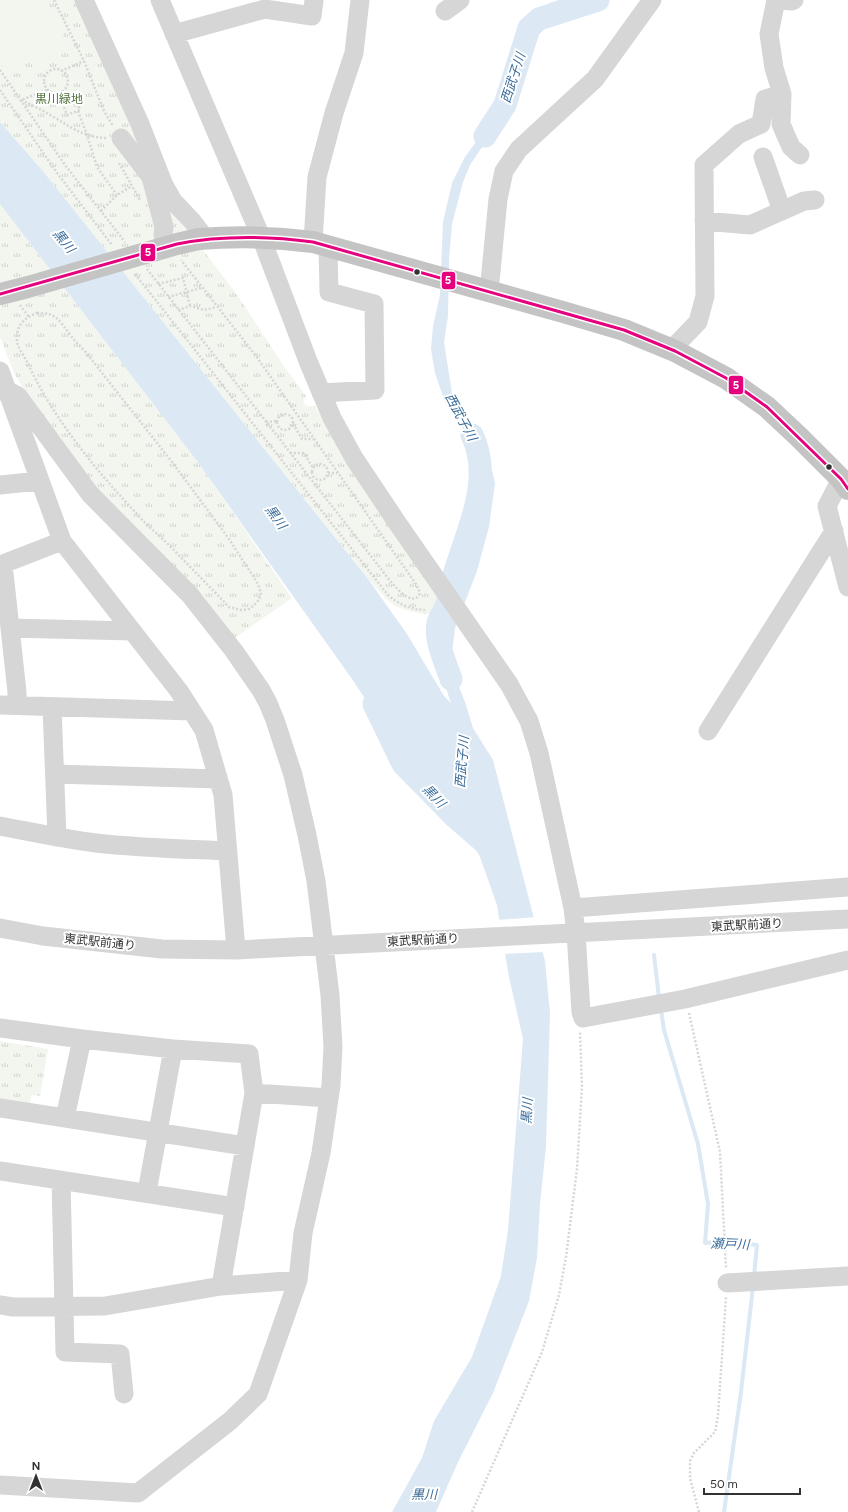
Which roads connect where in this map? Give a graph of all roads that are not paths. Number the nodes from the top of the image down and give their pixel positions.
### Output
1 (84, 0) edge
2 (160, 0) edge
3 (314, 0) edge
4 (360, 0) edge
5 (652, 0) edge
6 (776, 0) edge
7 (780, 0) edge
8 (794, 0) edge
9 (237, 9) edge
10 (174, 34) junction
11 (782, 94) junction
12 (121, 138) road end
13 (800, 155) dead end
14 (763, 157) dead end
15 (156, 179) junction
16 (815, 200) dead end
17 (782, 211) junction
18 (704, 221) junction
19 (163, 235) dead end
20 (261, 237) junction
21 (202, 239) junction
22 (320, 244) junction
23 (489, 292) junction
24 (0, 294) edge
25 (671, 350) junction
26 (0, 371) edge
27 (3, 390) edge
28 (321, 393) junction
29 (39, 481) junction
30 (844, 484) edge
31 (0, 485) edge
32 (834, 531) junction
33 (62, 541) junction
34 (848, 587) edge
35 (10, 628) junction
36 (132, 631) junction
37 (8, 705) edge
38 (52, 707) junction
39 (192, 711) junction
40 (708, 731) dead end
41 (56, 774) junction
42 (218, 779) junction
43 (0, 826) edge
44 (57, 837) junction
45 (227, 851) junction
46 (848, 887) edge
47 (573, 908) junction
48 (848, 919) edge
49 (0, 928) edge
50 (571, 933) junction
51 (328, 945) junction
52 (236, 950) junction
53 (848, 960) edge
54 (0, 1028) edge
55 (82, 1039) junction
56 (173, 1049) junction
57 (254, 1093) junction
58 (329, 1098) junction
59 (0, 1108) edge
60 (65, 1118) junction
61 (158, 1132) junction
62 (245, 1146) junction
63 (0, 1171) edge
64 (61, 1180) junction
65 (147, 1192) junction
66 (235, 1207) junction
67 (848, 1275) edge
68 (298, 1280) junction
69 (726, 1283) road end
70 (221, 1286) junction
71 (0, 1305) edge
72 (65, 1307) junction
73 (124, 1394) dead end
74 (0, 1485) edge

1 - 15 street
2 - 10 street
3 - 9 street
4 - 22 street
5 - 23 street
6 - 11 street
7 - 8 street
9 - 10 street
10 - 20 street
11 - 13 street
11 - 18 street
12 - 15 street
14 - 17 street
15 - 19 street
15 - 21 street
16 - 17 street
17 - 18 street
18 - 25 street
20 - 21 highway
20 - 22 highway
20 - 28 street
21 - 24 highway, bridge
22 - 23 highway
22 - 28 street
23 - 25 highway
25 - 30 highway
26 - 27 street
27 - 29 street
27 - 51 street
28 - 47 street
29 - 31 street
29 - 33 street
30 - 32 street
32 - 34 street
32 - 40 street
33 - 35 street
33 - 36 street
35 - 36 street
35 - 37 street
36 - 39 street
37 - 38 street
38 - 39 street
38 - 41 street
39 - 42 street
41 - 42 street
41 - 44 street
42 - 45 street
43 - 44 street
44 - 45 street
45 - 52 street
46 - 47 street
47 - 50 street
48 - 50 street, 東武駅前通り
49 - 52 street, 東武駅前通り
50 - 51 street, 東武駅前通り
50 - 53 street
51 - 52 street, 東武駅前通り
51 - 58 street
54 - 55 street
55 - 56 street
55 - 60 street
56 - 57 street
56 - 61 street
57 - 58 street
57 - 62 street
58 - 68 street
59 - 60 street
60 - 61 street
61 - 62 street
61 - 65 street
62 - 66 street
63 - 64 street
64 - 65 street
64 - 72 street
65 - 66 street
66 - 70 street
67 - 69 street
68 - 70 street
68 - 74 street
70 - 72 street
71 - 72 street
72 - 73 street

